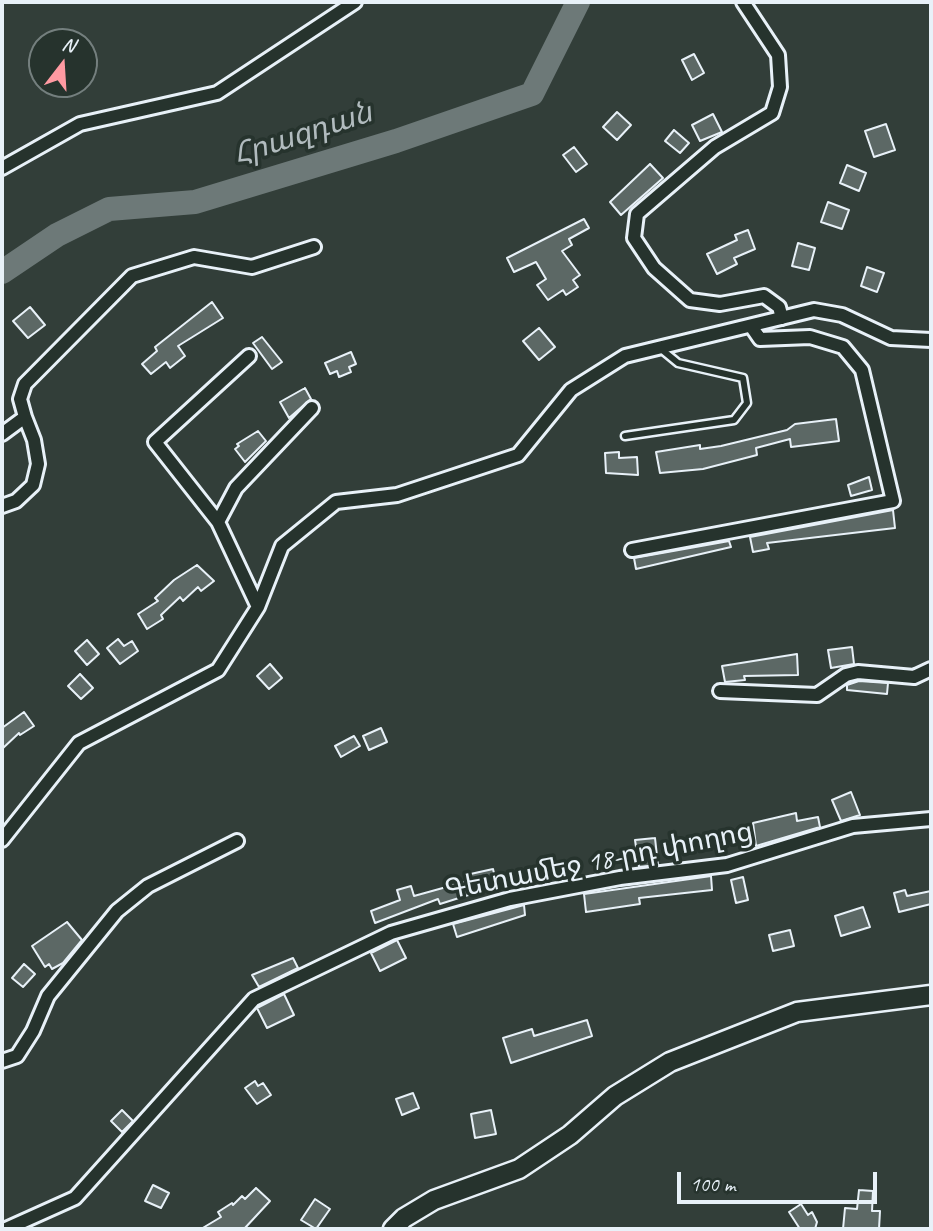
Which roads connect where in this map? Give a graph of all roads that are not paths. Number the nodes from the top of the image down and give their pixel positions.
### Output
1 (355, 2) edge
2 (743, 2) edge
3 (2, 168) edge
4 (314, 247) dead end
5 (782, 318) junction
6 (751, 326) junction
7 (931, 340) edge
8 (659, 348) junction
9 (249, 356) dead end
10 (312, 408) dead end
11 (25, 417) junction
12 (2, 434) edge
13 (625, 436) dead end
14 (2, 506) edge
15 (218, 522) junction
16 (632, 550) dead end
17 (258, 607) junction
18 (931, 669) edge
19 (720, 691) dead end
20 (931, 819) edge
21 (2, 840) edge
22 (237, 841) dead end
23 (931, 995) edge
24 (2, 1061) edge
25 (6, 1229) edge
26 (393, 1229) edge

1 - 3 street
2 - 5 street
4 - 11 street
5 - 6 street
5 - 7 street
6 - 8 street
6 - 16 street
8 - 13 lane
8 - 17 street
9 - 15 street
10 - 15 street
11 - 12 street
11 - 14 street
15 - 17 street
17 - 21 street
18 - 19 street
20 - 25 street, Գետամեջ 18-րդ փողոց
22 - 24 street
23 - 26 street

